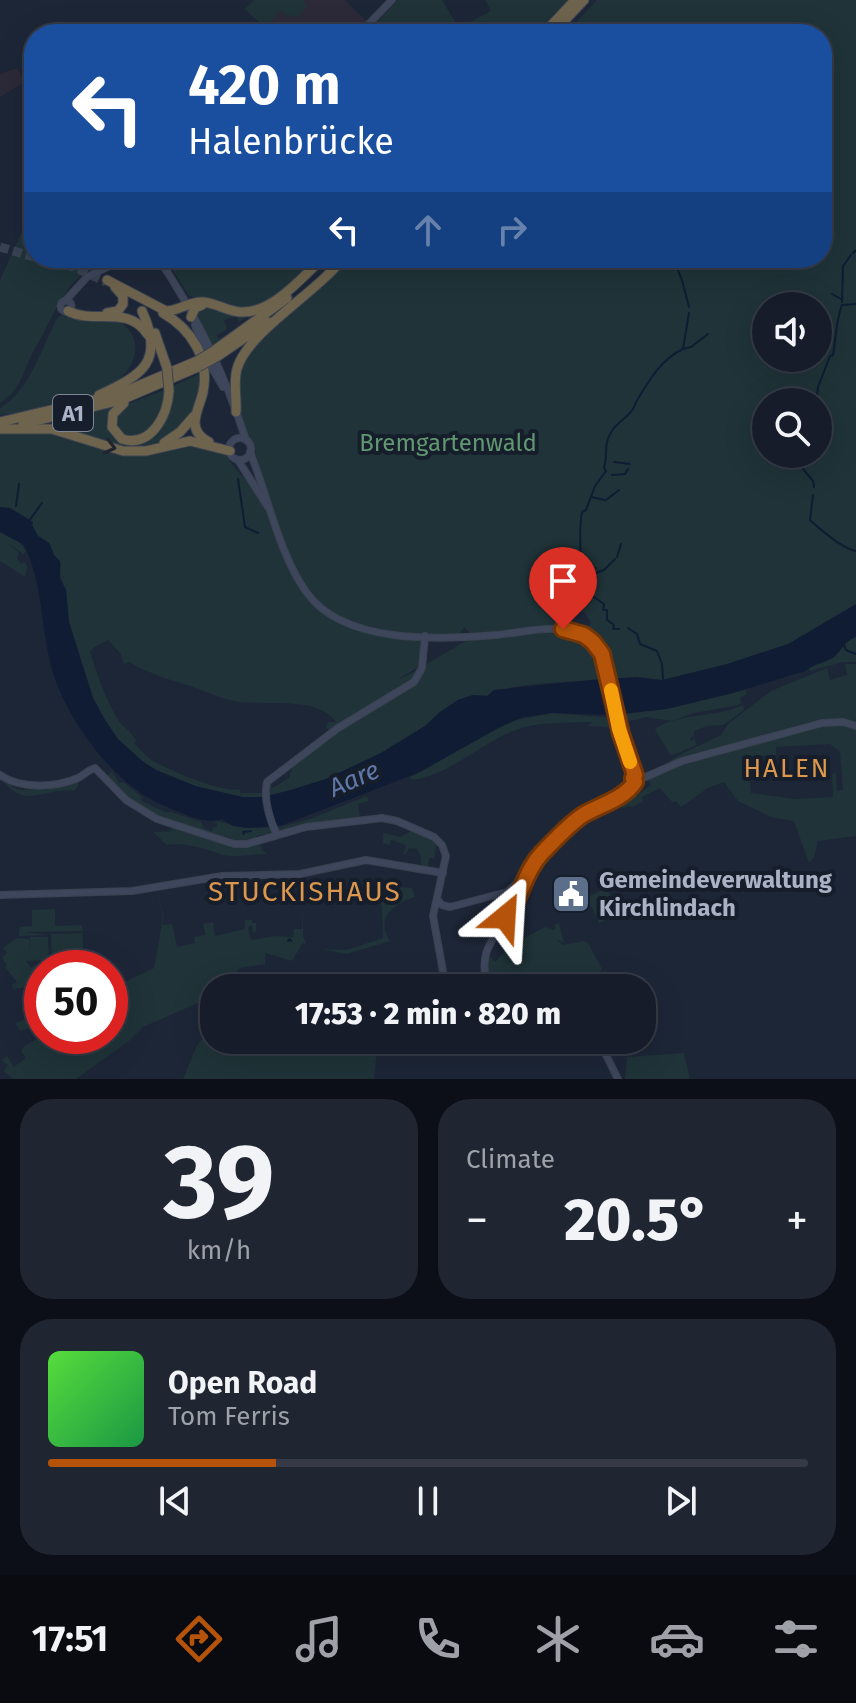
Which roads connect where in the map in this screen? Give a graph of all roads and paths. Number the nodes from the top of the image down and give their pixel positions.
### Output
1 (392, 0) edge
2 (575, 0) edge
3 (584, 0) edge
4 (369, 24) edge
5 (552, 24) edge
6 (561, 24) edge
7 (105, 268) edge
8 (165, 268) edge
9 (312, 268) edge
10 (319, 268) edge
11 (330, 268) edge
12 (332, 268) edge
13 (69, 304) junction
14 (144, 306) junction
15 (217, 306) junction
16 (189, 307) junction
17 (216, 353) junction
18 (198, 364) junction
19 (144, 368) junction
20 (145, 392) junction
21 (70, 407) junction
22 (197, 411) junction
23 (236, 412) junction
24 (0, 422) edge
25 (0, 429) edge
26 (236, 444) junction
27 (138, 451) junction
28 (250, 452) junction
29 (238, 460) junction
30 (271, 512) junction
31 (425, 636) junction
32 (856, 726) edge
33 (0, 775) edge
34 (636, 776) junction
35 (276, 834) junction
36 (534, 861) junction
37 (442, 876) junction
38 (0, 895) edge
39 (436, 898) junction
40 (443, 974) edge
41 (486, 974) edge
42 (606, 1054) edge
43 (618, 1079) edge

1 - 4 main road
2 - 5 highway
3 - 6 highway
7 - 13 main road
8 - 16 main road
9 - 15 highway
10 - 17 highway, A1
11 - 17 highway, A1
12 - 23 highway
13 - 14 highway
13 - 19 highway
14 - 16 highway
14 - 19 highway
14 - 20 highway, bridge
14 - 22 highway
15 - 16 highway
15 - 16 highway
16 - 23 main road
16 - 26 main road
17 - 18 highway, A1, bridge
18 - 20 highway, A1
18 - 21 highway, A1
19 - 21 highway
20 - 25 highway, A1
21 - 24 highway, A1
22 - 26 highway
22 - 27 highway
23 - 26 main road
25 -> 27 highway
26 - 27 highway
26 - 28 main road
26 - 29 main road
28 - 29 main road
28 - 30 main road
29 - 30 main road
30 - 31 main road
31 - 34 main road
31 - 35 main road
32 - 34 main road
33 - 35 main road
34 - 36 main road
35 - 37 main road
36 - 39 main road
36 - 41 main road
37 - 38 main road
37 - 39 main road
39 - 40 main road
42 - 43 main road

